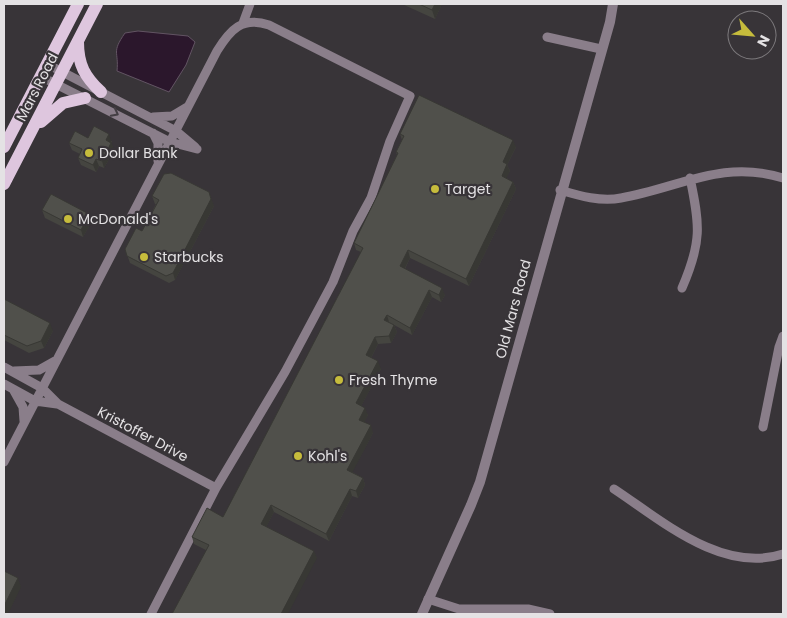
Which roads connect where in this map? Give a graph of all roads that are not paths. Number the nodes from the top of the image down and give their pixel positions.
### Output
1 (78, 4) edge
2 (97, 4) edge
3 (250, 4) edge
4 (613, 4) edge
5 (243, 23) junction
6 (547, 37) dead end
7 (78, 41) junction
8 (601, 49) junction
9 (47, 64) junction
10 (40, 76) junction
11 (59, 78) junction
12 (101, 92) junction
13 (85, 98) junction
14 (189, 105) junction
15 (149, 117) junction
16 (32, 131) junction
17 (176, 131) junction
18 (153, 133) junction
19 (170, 142) junction
20 (4, 147) edge
21 (158, 167) junction
22 (690, 178) junction
23 (783, 178) edge
24 (4, 184) edge
25 (560, 190) junction
26 (682, 288) dead end
27 (783, 336) edge
28 (57, 359) junction
29 (7, 369) edge
30 (4, 384) edge
31 (42, 388) junction
32 (13, 389) junction
33 (35, 400) junction
34 (58, 404) junction
35 (23, 424) junction
36 (764, 427) dead end
37 (4, 462) edge
38 (216, 488) junction
39 (614, 489) dead end
40 (783, 554) edge
41 (428, 599) junction
42 (151, 614) edge
43 (422, 614) edge
44 (550, 614) edge

1 - 9 main road, Mars Road
2 - 7 main road, Mars Road
3 - 5 street
4 - 8 street, Old Mars Road
5 - 14 street
5 - 38 street
6 - 8 street
7 - 11 main road, Mars Road
7 - 12 main road
8 - 25 street, Old Mars Road
9 - 10 main road, Mars Road
9 - 11 street
10 - 11 street
10 - 20 main road, Mars Road
11 - 12 street
11 - 13 street
11 - 16 main road, Mars Road
12 - 15 street
13 - 16 main road
13 -> 18 street
14 - 15 street
14 - 17 street
15 - 17 street
16 - 24 main road, Mars Road
17 - 19 street
17 - 19 street
18 - 19 street
18 - 21 street
19 - 21 street
21 - 28 street
22 - 23 street
22 - 25 street
22 - 26 street
25 - 41 street, Old Mars Road
27 - 36 street
28 - 29 street
28 - 31 street
29 - 31 street, Kristoffer Drive
30 - 32 street, Kristoffer Drive
31 - 33 street
31 - 34 street, Kristoffer Drive
32 - 33 street, Kristoffer Drive
32 - 35 street
33 - 34 street, Kristoffer Drive
33 - 35 street
34 - 38 street, Kristoffer Drive
35 - 37 street
38 - 42 street
39 - 40 street
41 - 43 street, Old Mars Road
41 - 44 street

